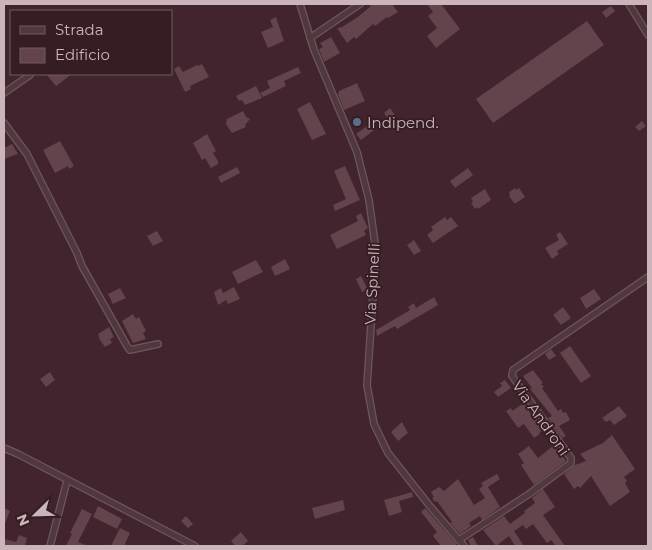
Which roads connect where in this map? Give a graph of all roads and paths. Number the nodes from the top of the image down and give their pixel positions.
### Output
1 (300, 4) edge
2 (360, 4) edge
3 (629, 4) edge
4 (648, 35) edge
5 (310, 38) junction
6 (30, 75) edge
7 (4, 93) edge
8 (4, 122) edge
9 (648, 277) edge
10 (158, 344) dead end
11 (4, 448) edge
12 (67, 481) junction
13 (459, 540) junction
14 (50, 546) edge
15 (195, 546) edge
16 (464, 546) edge

1 - 5 street, Via Spinelli
2 - 5 street
3 - 4 street
5 - 13 street, Via Spinelli
6 - 7 street
8 - 10 street
9 - 13 street, Via Androni
11 - 12 street
12 - 14 street
12 - 15 street
13 - 16 street, Via Spinelli

